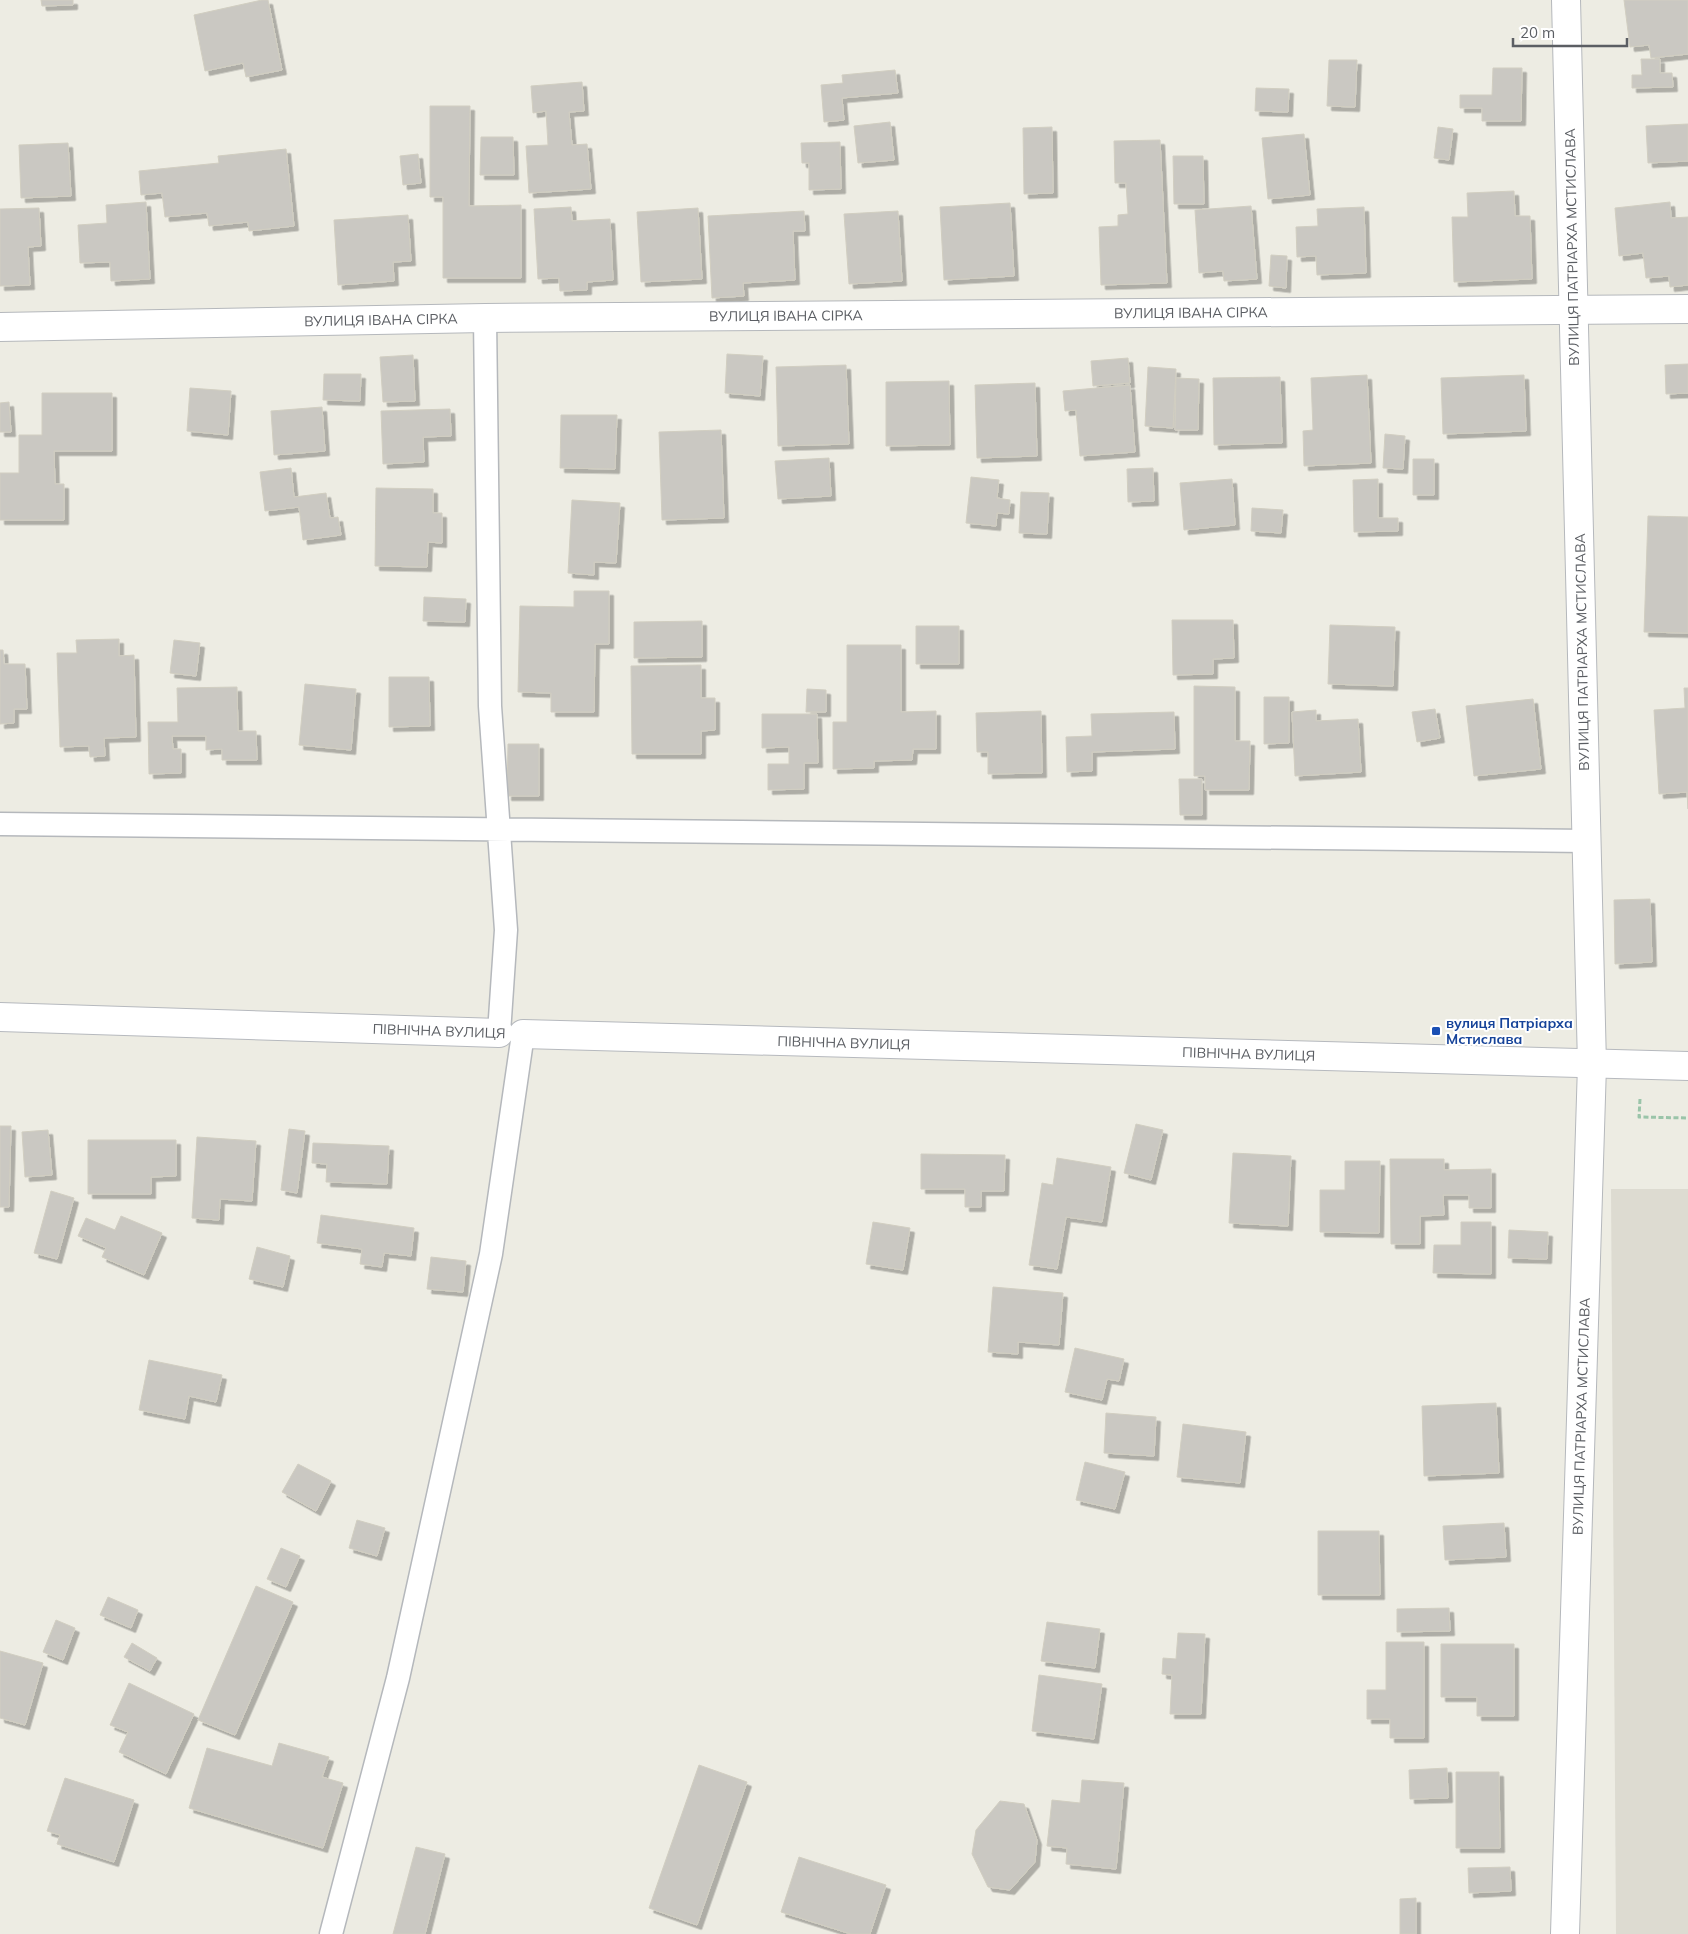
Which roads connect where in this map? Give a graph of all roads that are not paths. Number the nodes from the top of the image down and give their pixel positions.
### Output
1 (1566, 0) edge
2 (1574, 309) junction
3 (1688, 309) edge
4 (485, 318) junction
5 (0, 327) edge
6 (0, 824) edge
7 (498, 830) junction
8 (1586, 841) junction
9 (0, 1017) edge
10 (511, 1034) junction
11 (1592, 1064) junction
12 (1688, 1066) edge
13 (331, 1934) edge
14 (1565, 1934) edge

1 - 2 street, ВУЛИЦЯ ПАТРІАРХА МСТИСЛАВА
2 - 3 street, ВУЛИЦЯ ІВАНА СІРКА
2 - 4 street, ВУЛИЦЯ ІВАНА СІРКА
2 - 8 street, ВУЛИЦЯ ПАТРІАРХА МСТИСЛАВА
4 - 5 street, ВУЛИЦЯ ІВАНА СІРКА
4 - 7 lane
6 - 7 lane
7 - 8 lane
7 - 10 lane
8 - 11 street, ВУЛИЦЯ ПАТРІАРХА МСТИСЛАВА
9 - 10 street, ПІВНІЧНА ВУЛИЦЯ
10 - 11 street, ПІВНІЧНА ВУЛИЦЯ
10 - 13 lane
11 - 12 street, ПІВНІЧНА ВУЛИЦЯ
11 - 14 street, ВУЛИЦЯ ПАТРІАРХА МСТИСЛАВА

